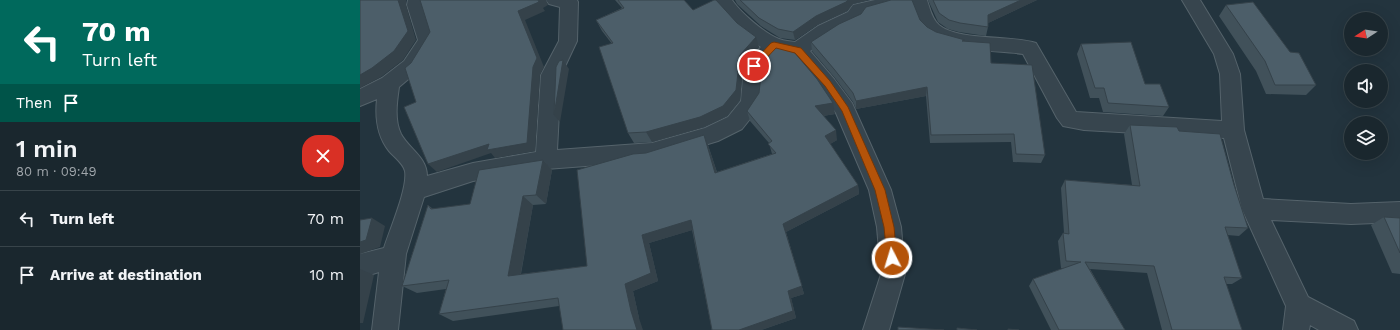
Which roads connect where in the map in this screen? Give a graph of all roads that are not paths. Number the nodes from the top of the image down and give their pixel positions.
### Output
1 (417, 0) edge
2 (723, 0) edge
3 (903, 0) edge
4 (918, 0) edge
5 (1191, 0) edge
6 (566, 1) edge
7 (857, 5) edge
8 (774, 45) junction
9 (798, 50) junction
10 (389, 83) junction
11 (360, 98) edge
12 (1233, 130) junction
13 (546, 160) junction
14 (413, 190) junction
15 (1254, 209) junction
16 (1400, 212) edge
17 (394, 256) junction
18 (360, 266) edge
19 (1297, 318) edge
20 (386, 330) edge
21 (876, 330) edge
22 (1346, 330) edge

1 - 10 street
2 - 8 street
3 - 7 street
4 - 12 street
5 - 12 street
6 - 13 street
7 - 9 street
8 - 9 street
8 - 13 street
9 - 21 street
10 - 11 street
10 - 14 street
12 - 15 street
13 - 14 street
14 - 17 street
15 - 16 street
15 - 19 street
17 - 18 street
17 - 20 street
19 - 22 street

